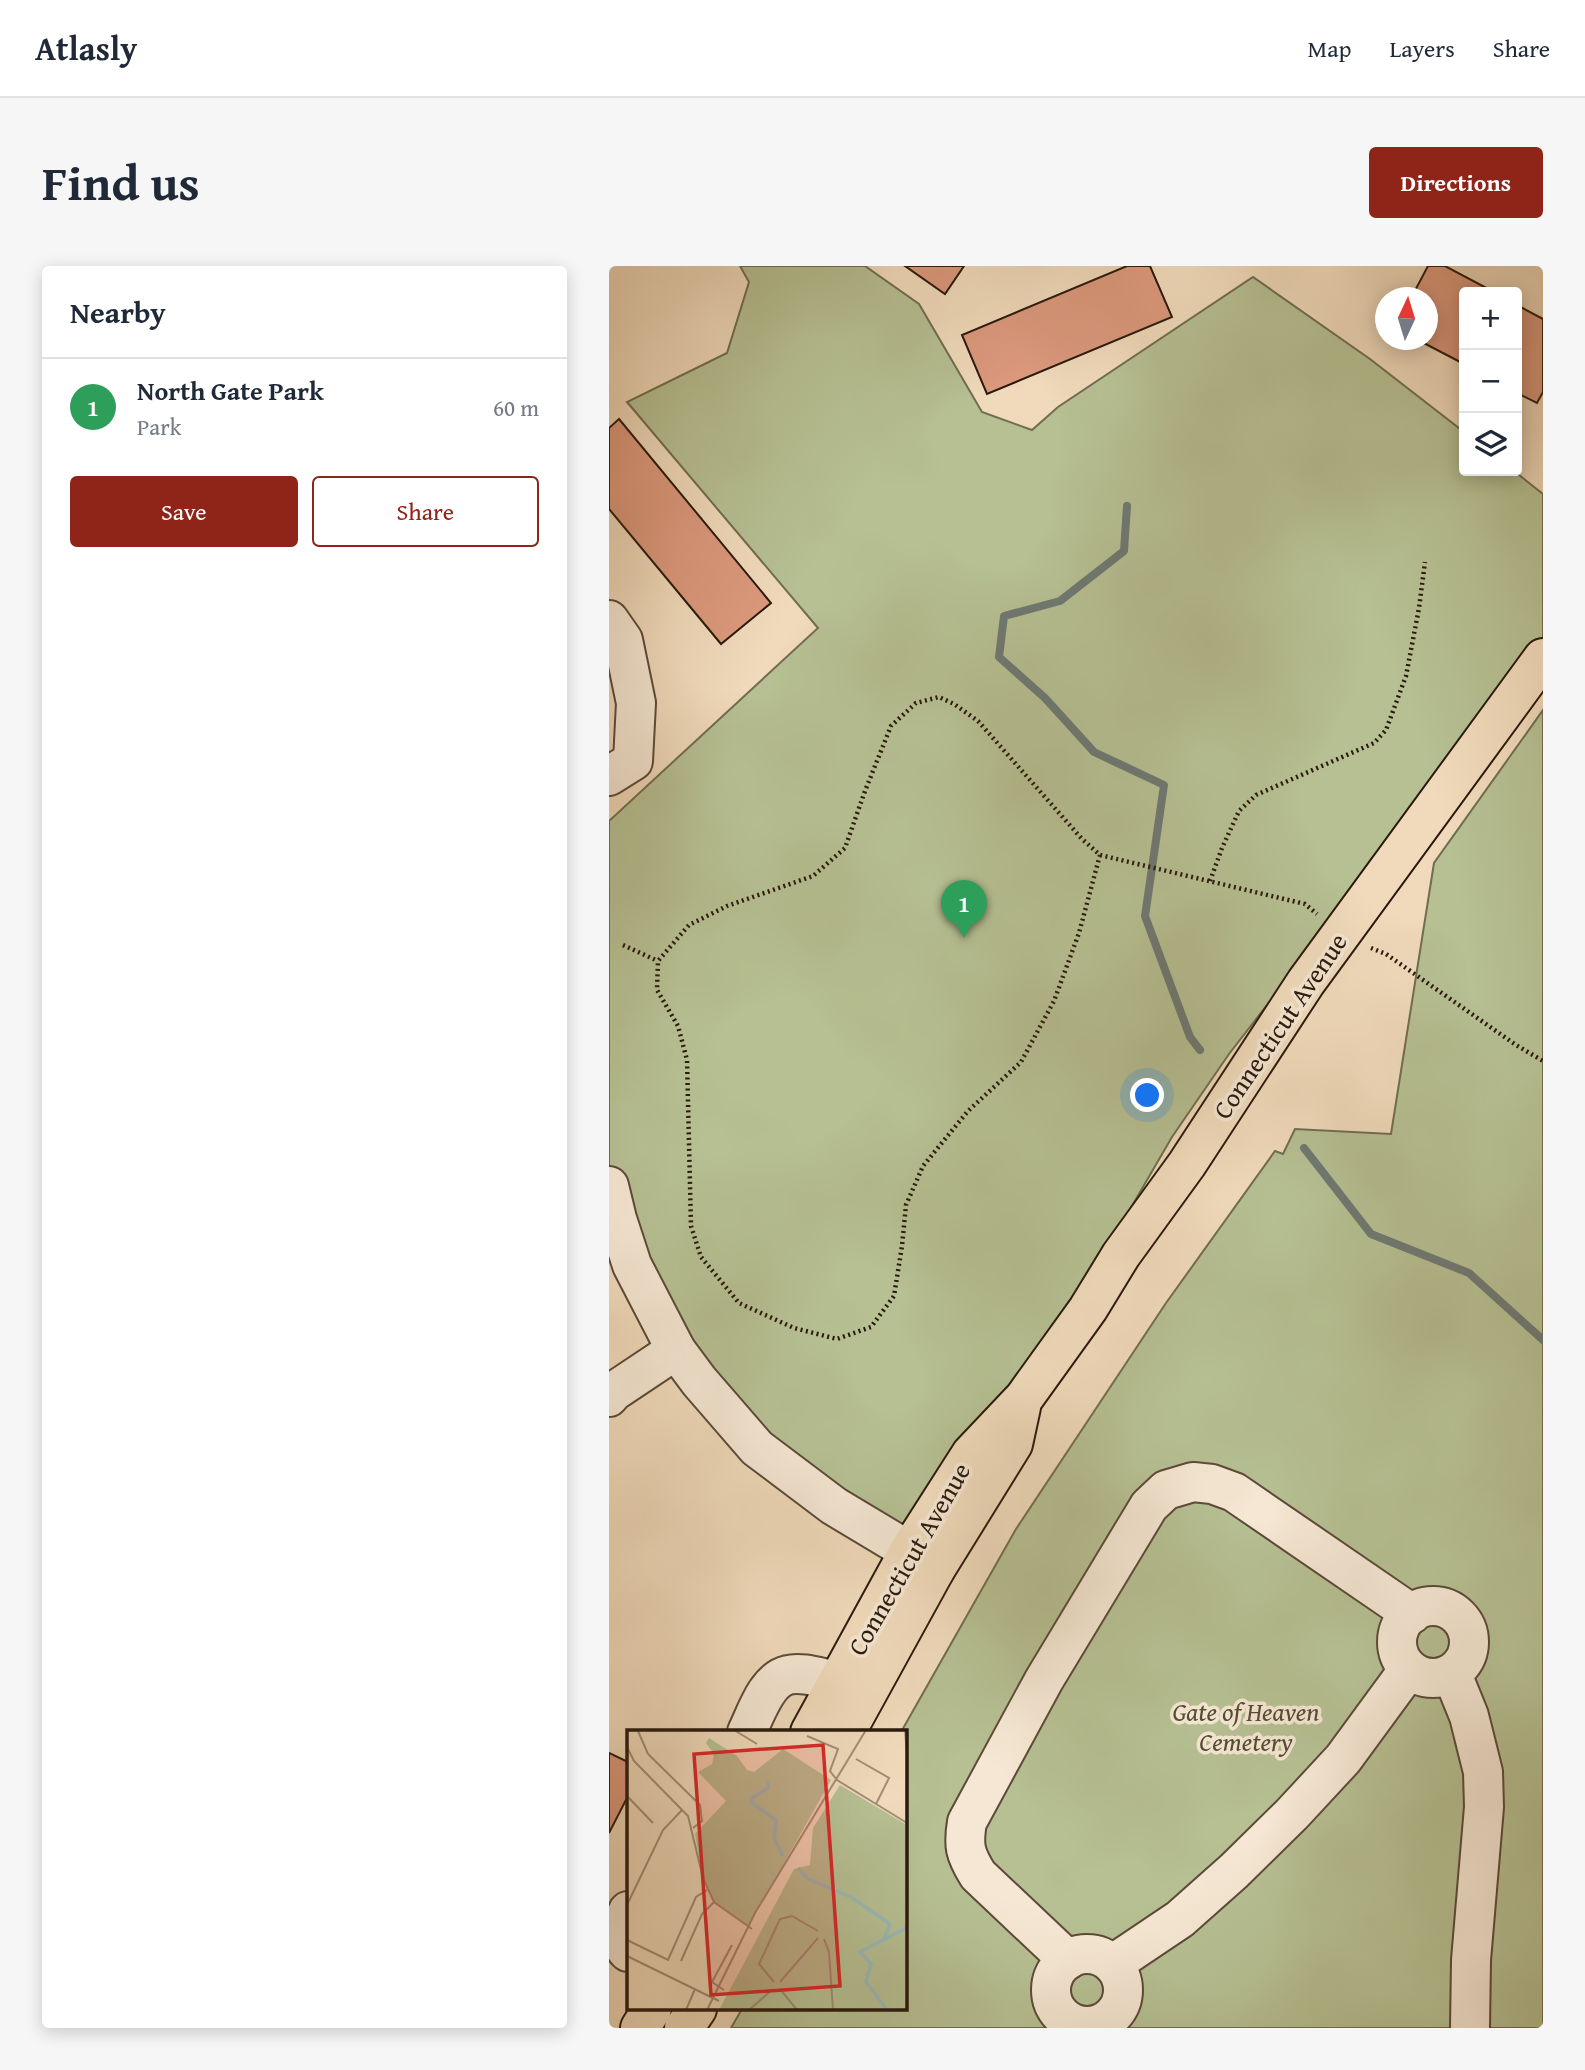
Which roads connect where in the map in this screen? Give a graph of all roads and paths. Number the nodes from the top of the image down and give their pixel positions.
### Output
1 (1426, 562) dead end
2 (609, 620) edge
3 (1543, 658) edge
4 (609, 776) edge
5 (1100, 855) junction
6 (1210, 881) junction
7 (1340, 936) junction
8 (623, 946) dead end
9 (658, 961) junction
10 (1543, 1061) edge
11 (609, 1186) edge
12 (621, 1267) edge
13 (676, 1350) junction
14 (609, 1397) edge
15 (922, 1560) junction
16 (1412, 1614) junction
17 (1409, 1669) junction
18 (1451, 1674) junction
19 (787, 1675) junction
20 (838, 1681) junction
21 (748, 1730) edge
22 (758, 1730) edge
23 (811, 1730) edge
24 (847, 1730) edge
25 (627, 1913) edge
26 (627, 1951) edge
27 (1067, 1960) junction
28 (1113, 1964) junction
29 (651, 2010) edge
30 (696, 2010) edge
31 (1047, 2020) edge
32 (1112, 2024) edge
33 (640, 2028) edge
34 (684, 2028) edge
35 (1470, 2028) edge

1 - 6 path
2 - 4 street
3 - 7 main road, Connecticut Avenue
5 - 6 path
5 - 9 path
5 - 9 path
6 - 7 path
7 - 10 path
7 - 15 main road, Connecticut Avenue
8 - 9 path
11 - 12 street
12 - 13 street
13 - 14 street
13 - 15 street
15 - 20 main road, Connecticut Avenue
15 - 24 main road, Connecticut Avenue
16 - 17 street
16 - 18 street
16 - 27 street
17 - 18 street
17 - 28 street
18 - 35 street
19 - 20 street
19 - 21 street
19 - 22 street
20 - 23 main road, Connecticut Avenue
25 - 26 street
27 - 28 street
27 - 31 street
28 - 32 street
29 - 33 main road
30 - 34 main road
31 - 32 street

